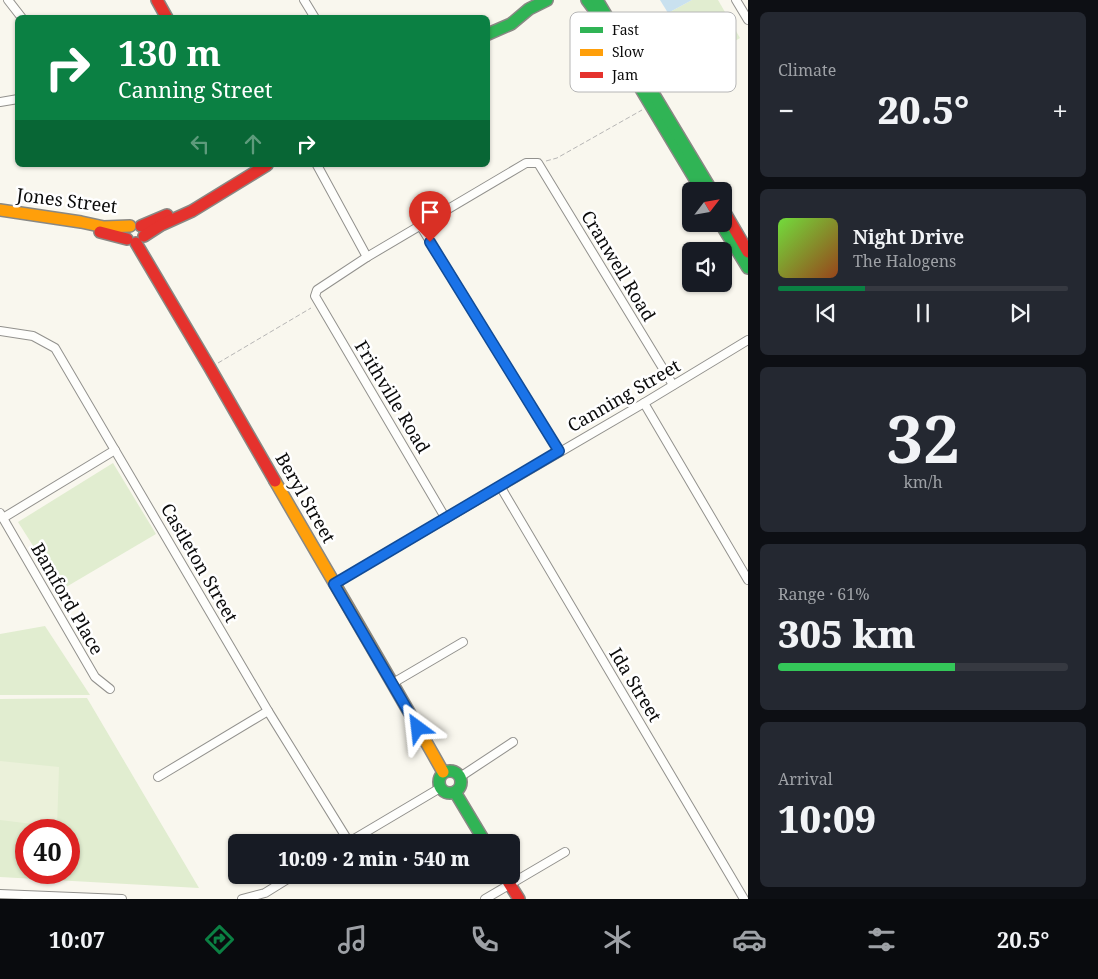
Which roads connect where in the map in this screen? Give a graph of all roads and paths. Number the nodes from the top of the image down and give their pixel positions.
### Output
1 (8, 0) edge
2 (157, 0) edge
3 (304, 0) edge
4 (530, 0) edge
5 (546, 0) edge
6 (587, 0) edge
7 (597, 0) edge
8 (736, 0) edge
9 (595, 12) edge
10 (604, 12) edge
11 (20, 15) edge
12 (165, 15) edge
13 (313, 15) edge
14 (748, 20) edge
15 (490, 26) edge
16 (490, 33) edge
17 (643, 92) edge
18 (652, 92) edge
19 (15, 100) edge
20 (0, 102) edge
21 (644, 108) dead end
22 (538, 163) junction
23 (257, 167) edge
24 (318, 167) edge
25 (697, 182) edge
26 (707, 182) edge
27 (0, 210) edge
28 (0, 217) edge
29 (420, 225) junction
30 (732, 225) edge
31 (726, 232) edge
32 (135, 234) junction
33 (748, 252) edge
34 (367, 257) junction
35 (748, 268) edge
36 (318, 303) junction
37 (0, 331) edge
38 (748, 340) edge
39 (210, 368) junction
40 (673, 385) junction
41 (644, 403) junction
42 (115, 450) junction
43 (559, 451) junction
44 (500, 486) junction
45 (2, 516) edge
46 (446, 518) junction
47 (748, 580) edge
48 (334, 584) junction
49 (463, 642) dead end
50 (393, 683) junction
51 (110, 689) dead end
52 (268, 711) junction
53 (513, 742) dead end
54 (443, 772) junction
55 (158, 777) dead end
56 (460, 777) junction
57 (440, 788) junction
58 (455, 792) junction
59 (344, 834) edge
60 (362, 834) edge
61 (480, 834) edge
62 (565, 852) dead end
63 (520, 873) edge
64 (280, 884) edge
65 (502, 884) edge
66 (510, 884) edge
67 (0, 894) edge
68 (122, 899) edge
69 (242, 899) edge
70 (485, 899) edge
71 (519, 899) edge
72 (744, 899) edge

1 - 11 street
2 - 12 street
3 - 13 street
4 - 15 street
5 - 16 street
6 - 9 street
7 - 10 street
8 - 14 street
17 - 25 street
18 - 26 street
19 - 20 street
21 - 22 path
22 - 29 street
22 - 40 street, Cranwell Road
23 - 32 street, Jones Street
24 - 34 street
27 - 32 street, Jones Street
28 - 32 street, Jones Street
29 - 34 street
29 - 43 street
30 - 33 street
31 - 35 street
32 - 39 street, Beryl Street
34 - 36 street, Frithville Road
36 - 39 path
36 - 46 street, Frithville Road
37 - 42 street, Castleton Street
38 - 40 street, Canning Street
39 - 48 street, Beryl Street
40 - 41 street, Canning Street
41 - 43 street, Canning Street
41 - 47 street
42 - 45 street, Bamford Place
42 - 52 street, Castleton Street
43 - 44 street, Canning Street
44 - 46 street, Canning Street
44 - 72 street, Ida Street
45 - 51 street, Bamford Place
46 - 48 street, Canning Street
48 - 50 street, Beryl Street
49 - 50 street
50 - 54 street, Beryl Street
52 - 55 street
52 - 59 street, Castleton Street
53 - 56 street
54 - 56 street
54 - 57 street
56 - 58 street
57 - 58 street
57 - 60 street
58 - 61 street
62 - 63 street
64 - 69 street
65 - 70 street
66 - 71 street
67 - 68 street

